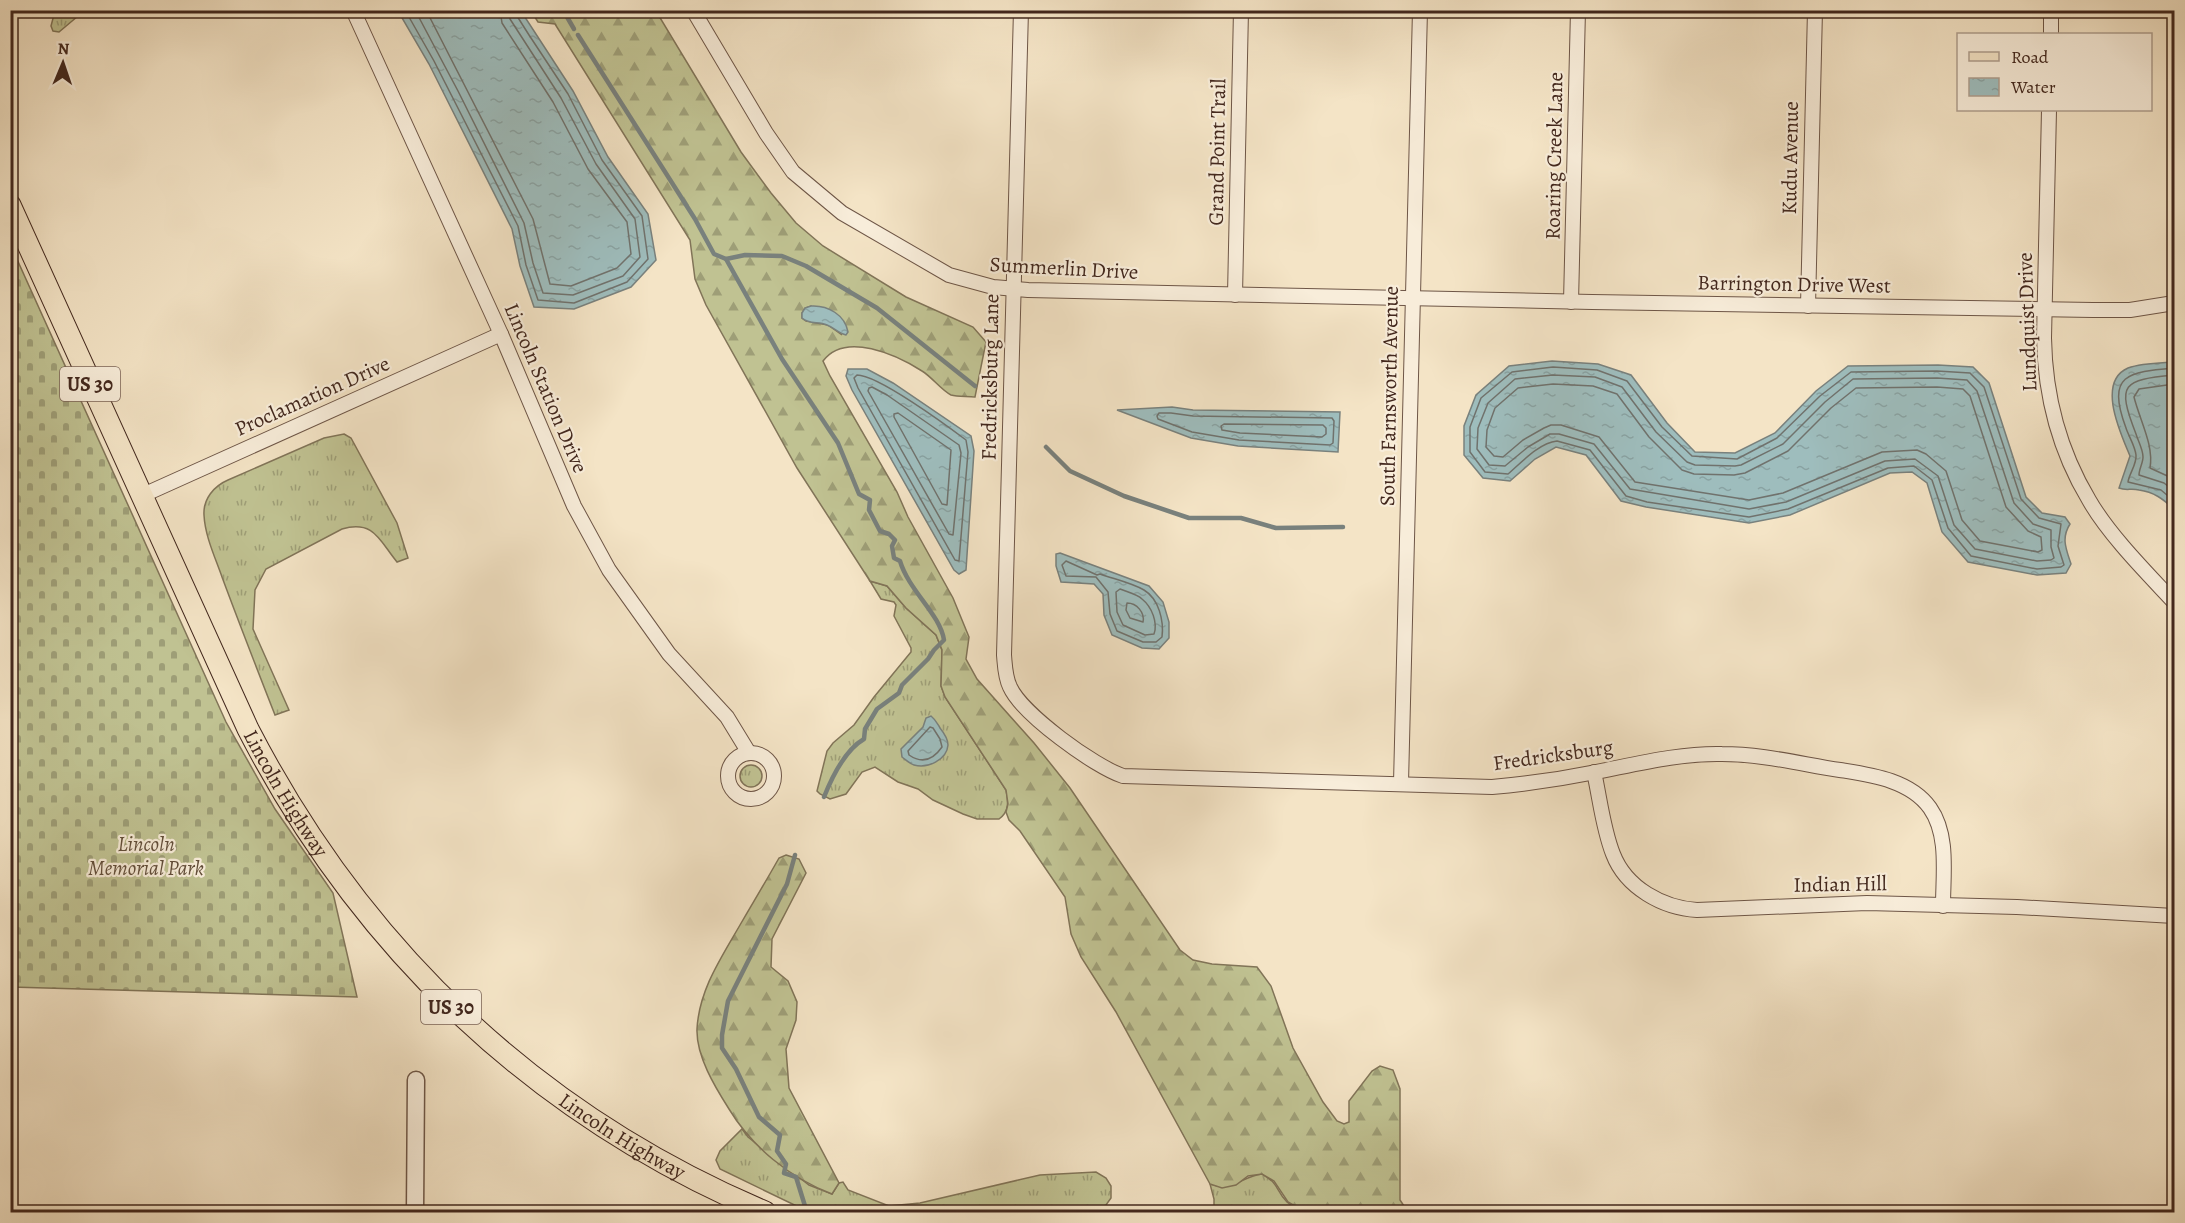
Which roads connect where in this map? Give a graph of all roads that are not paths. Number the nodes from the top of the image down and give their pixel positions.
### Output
1 (353, 10) edge
2 (693, 10) edge
3 (1021, 10) edge
4 (1241, 10) edge
5 (1420, 10) edge
6 (1578, 10) edge
7 (1815, 10) edge
8 (2051, 10) edge
9 (2051, 33) edge
10 (2049, 111) edge
11 (10, 205) edge
12 (1013, 290) junction
13 (1235, 295) junction
14 (1413, 299) junction
15 (1571, 302) junction
16 (2175, 303) edge
17 (1808, 306) junction
18 (2044, 309) junction
19 (501, 334) junction
20 (141, 496) junction
21 (2175, 602) edge
22 (1021, 704) joint
23 (749, 753) dead end
24 (1594, 772) junction
25 (1401, 783) junction
26 (1943, 906) junction
27 (2175, 916) edge
28 (416, 1080) dead end
29 (415, 1212) edge
30 (765, 1212) edge

1 - 19 street, Lincoln Station Drive
2 - 12 street, Summerlin Drive
3 - 12 street, Fredricksburg Lane
4 - 13 street, Grand Point Trail
5 - 14 street, South Farnsworth Avenue
6 - 15 street, Roaring Creek Lane
7 - 17 street, Kudu Avenue
8 - 9 street
10 - 18 street, Lundquist Drive
11 - 20 main road, Lincoln Highway / US 30
12 - 13 street, Summerlin Drive
12 - 22 street, Fredricksburg Lane
13 - 14 street, Summerlin Drive
14 - 15 street, Barrington Drive West
14 - 25 street, South Farnsworth Avenue
15 - 17 street, Barrington Drive West
16 - 18 street, Barrington Drive West
17 - 18 street, Barrington Drive West
18 - 21 street, Lundquist Drive
19 - 20 street, Proclamation Drive
19 - 23 street, Lincoln Station Drive
20 - 30 main road, Lincoln Highway / US 30
22 - 25 street, Fredricksburg
24 - 25 street, Fredricksburg
24 - 26 street, Indian Hill
24 - 26 street, Fredricksburg
26 - 27 street, Indian Hill
28 - 29 street

